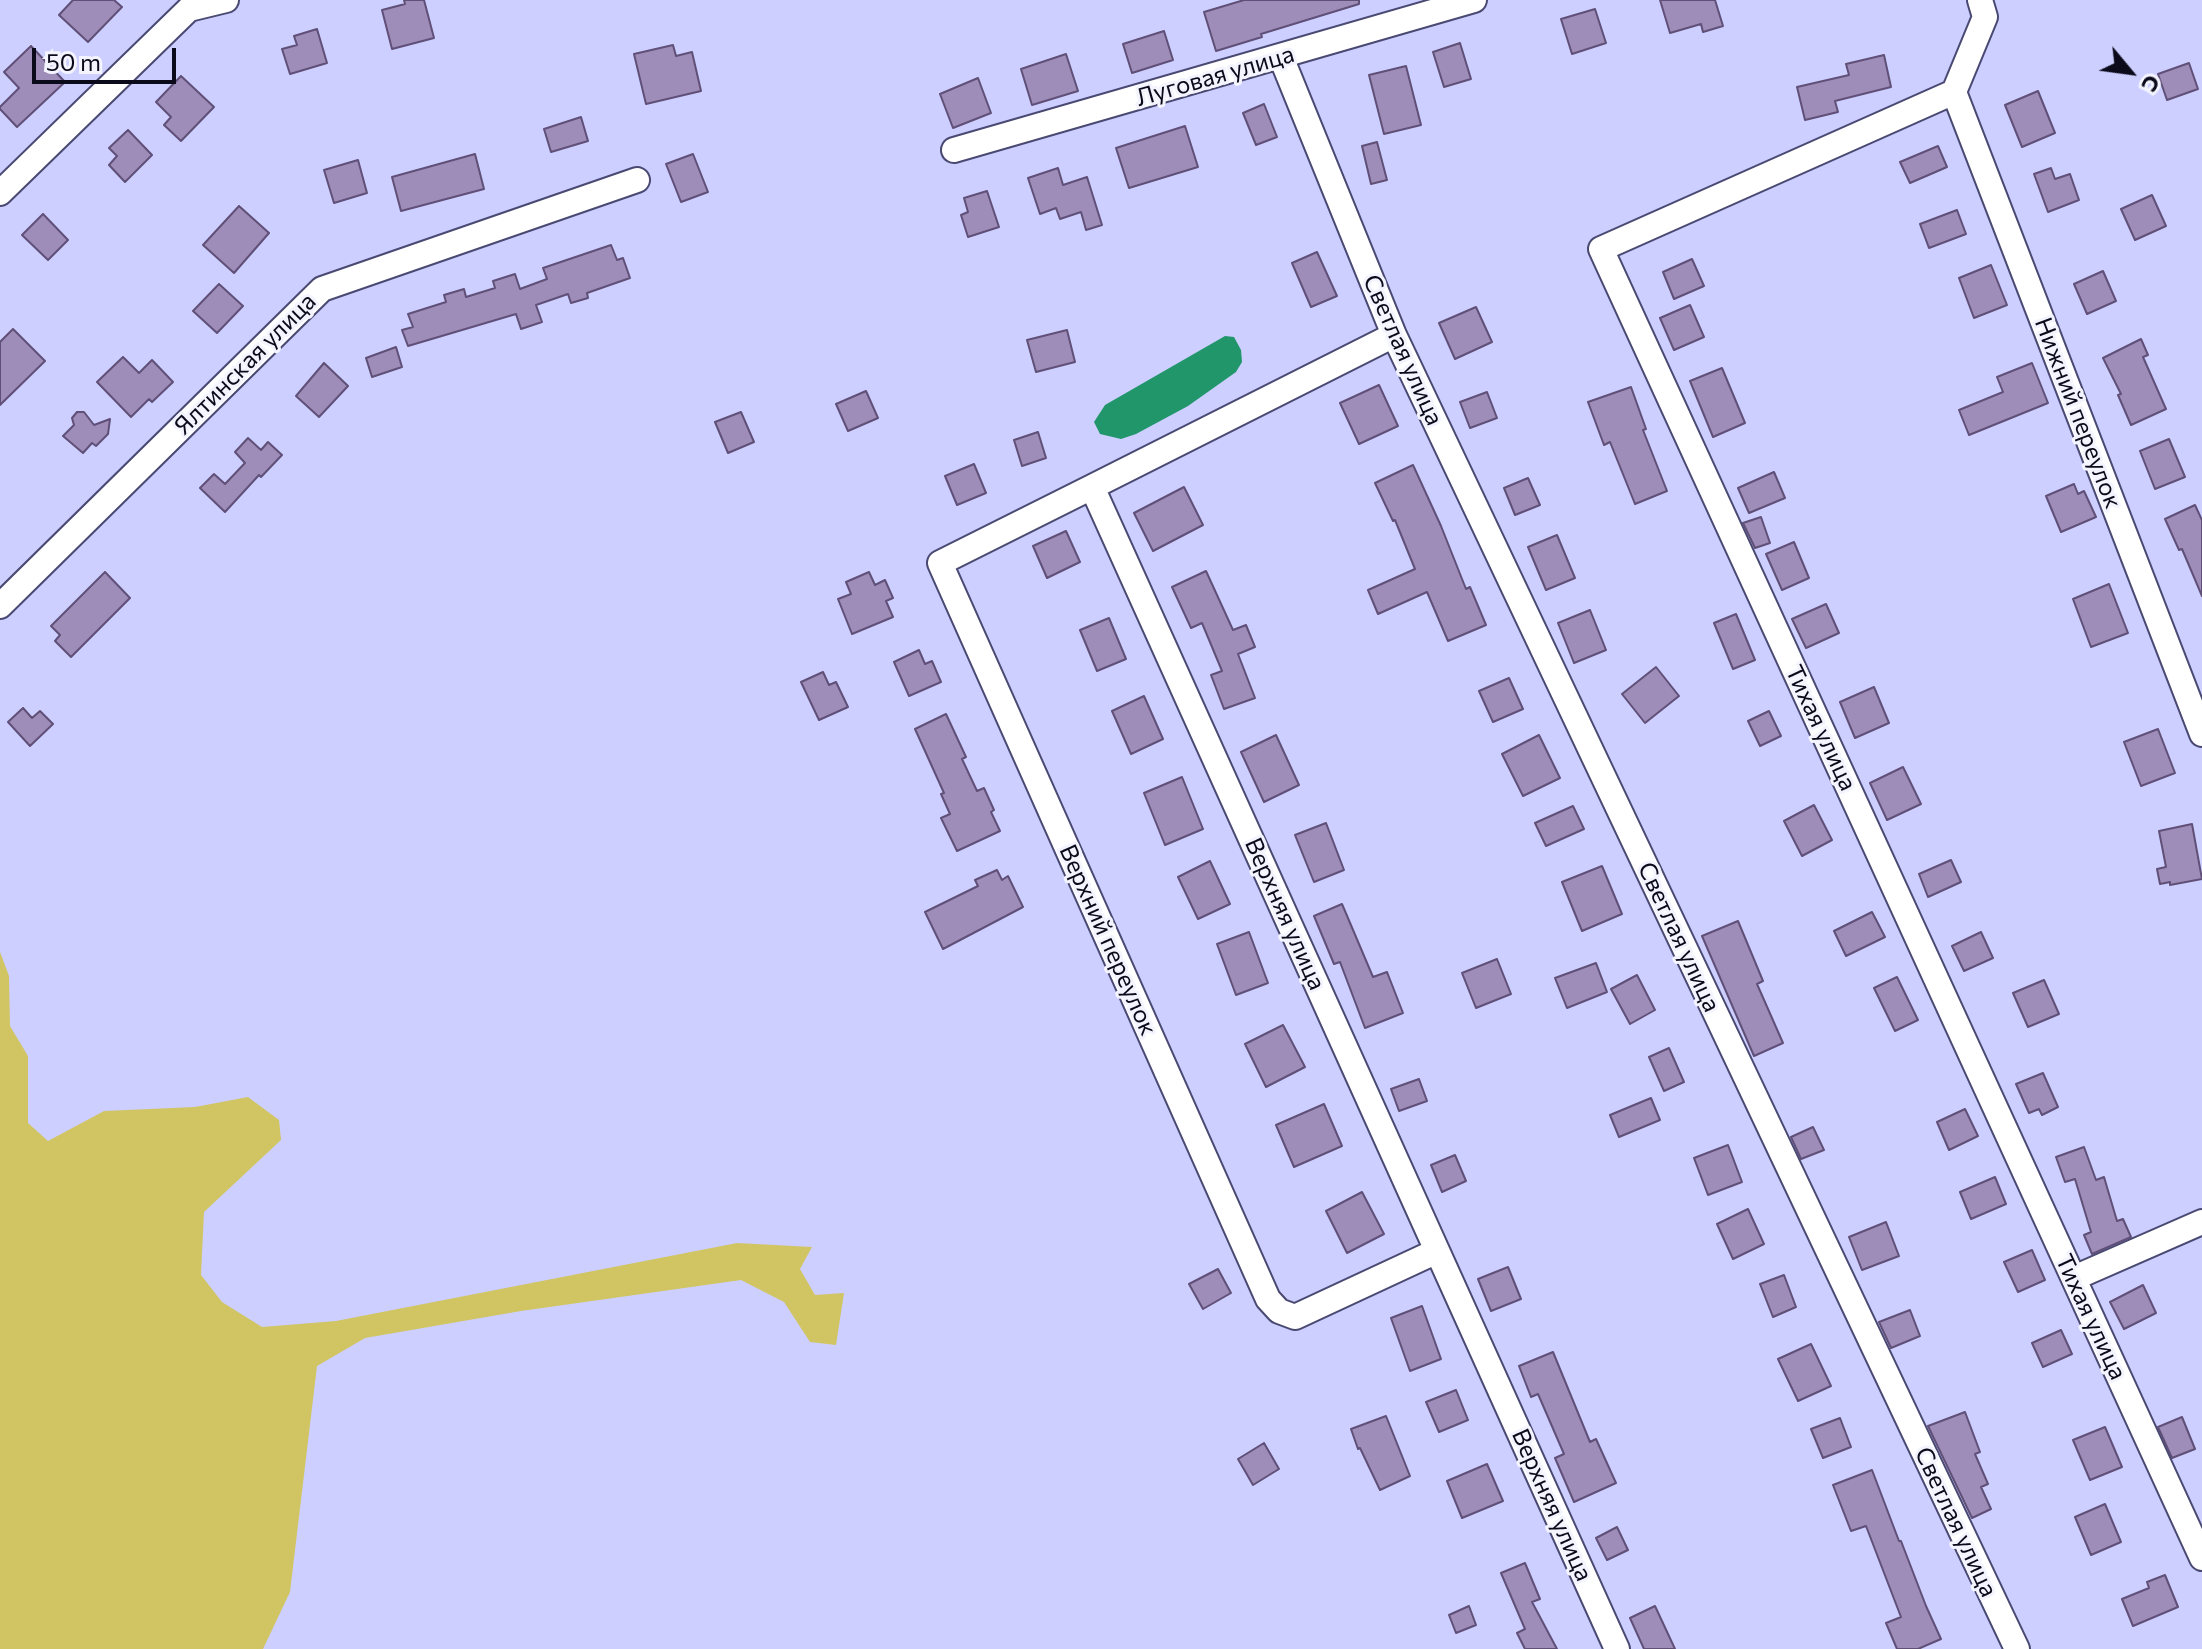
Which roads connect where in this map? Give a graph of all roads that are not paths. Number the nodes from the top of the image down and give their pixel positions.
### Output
1 (226, 0) edge
2 (1474, 0) edge
3 (1980, 0) edge
4 (1281, 57) junction
5 (1954, 92) junction
6 (954, 150) dead end
7 (637, 180) dead end
8 (0, 193) edge
9 (1394, 335) junction
10 (1092, 487) junction
11 (0, 606) edge
12 (2202, 734) edge
13 (2202, 1222) edge
14 (1437, 1251) junction
15 (2074, 1278) junction
16 (2202, 1558) edge
17 (1617, 1649) edge
18 (2017, 1649) edge

1 - 8 street
2 - 4 street, Луговая улица
3 - 5 street
4 - 6 street, Луговая улица
4 - 9 street, Светлая улица
5 - 12 street, Нижний переулок
5 - 15 street, Тихая улица
7 - 11 street, Ялтинская улица
9 - 10 street
9 - 18 street, Светлая улица
10 - 14 street, Верхняя улица
10 - 14 street, Верхний переулок
13 - 15 street
14 - 17 street, Верхняя улица
15 - 16 street, Тихая улица

